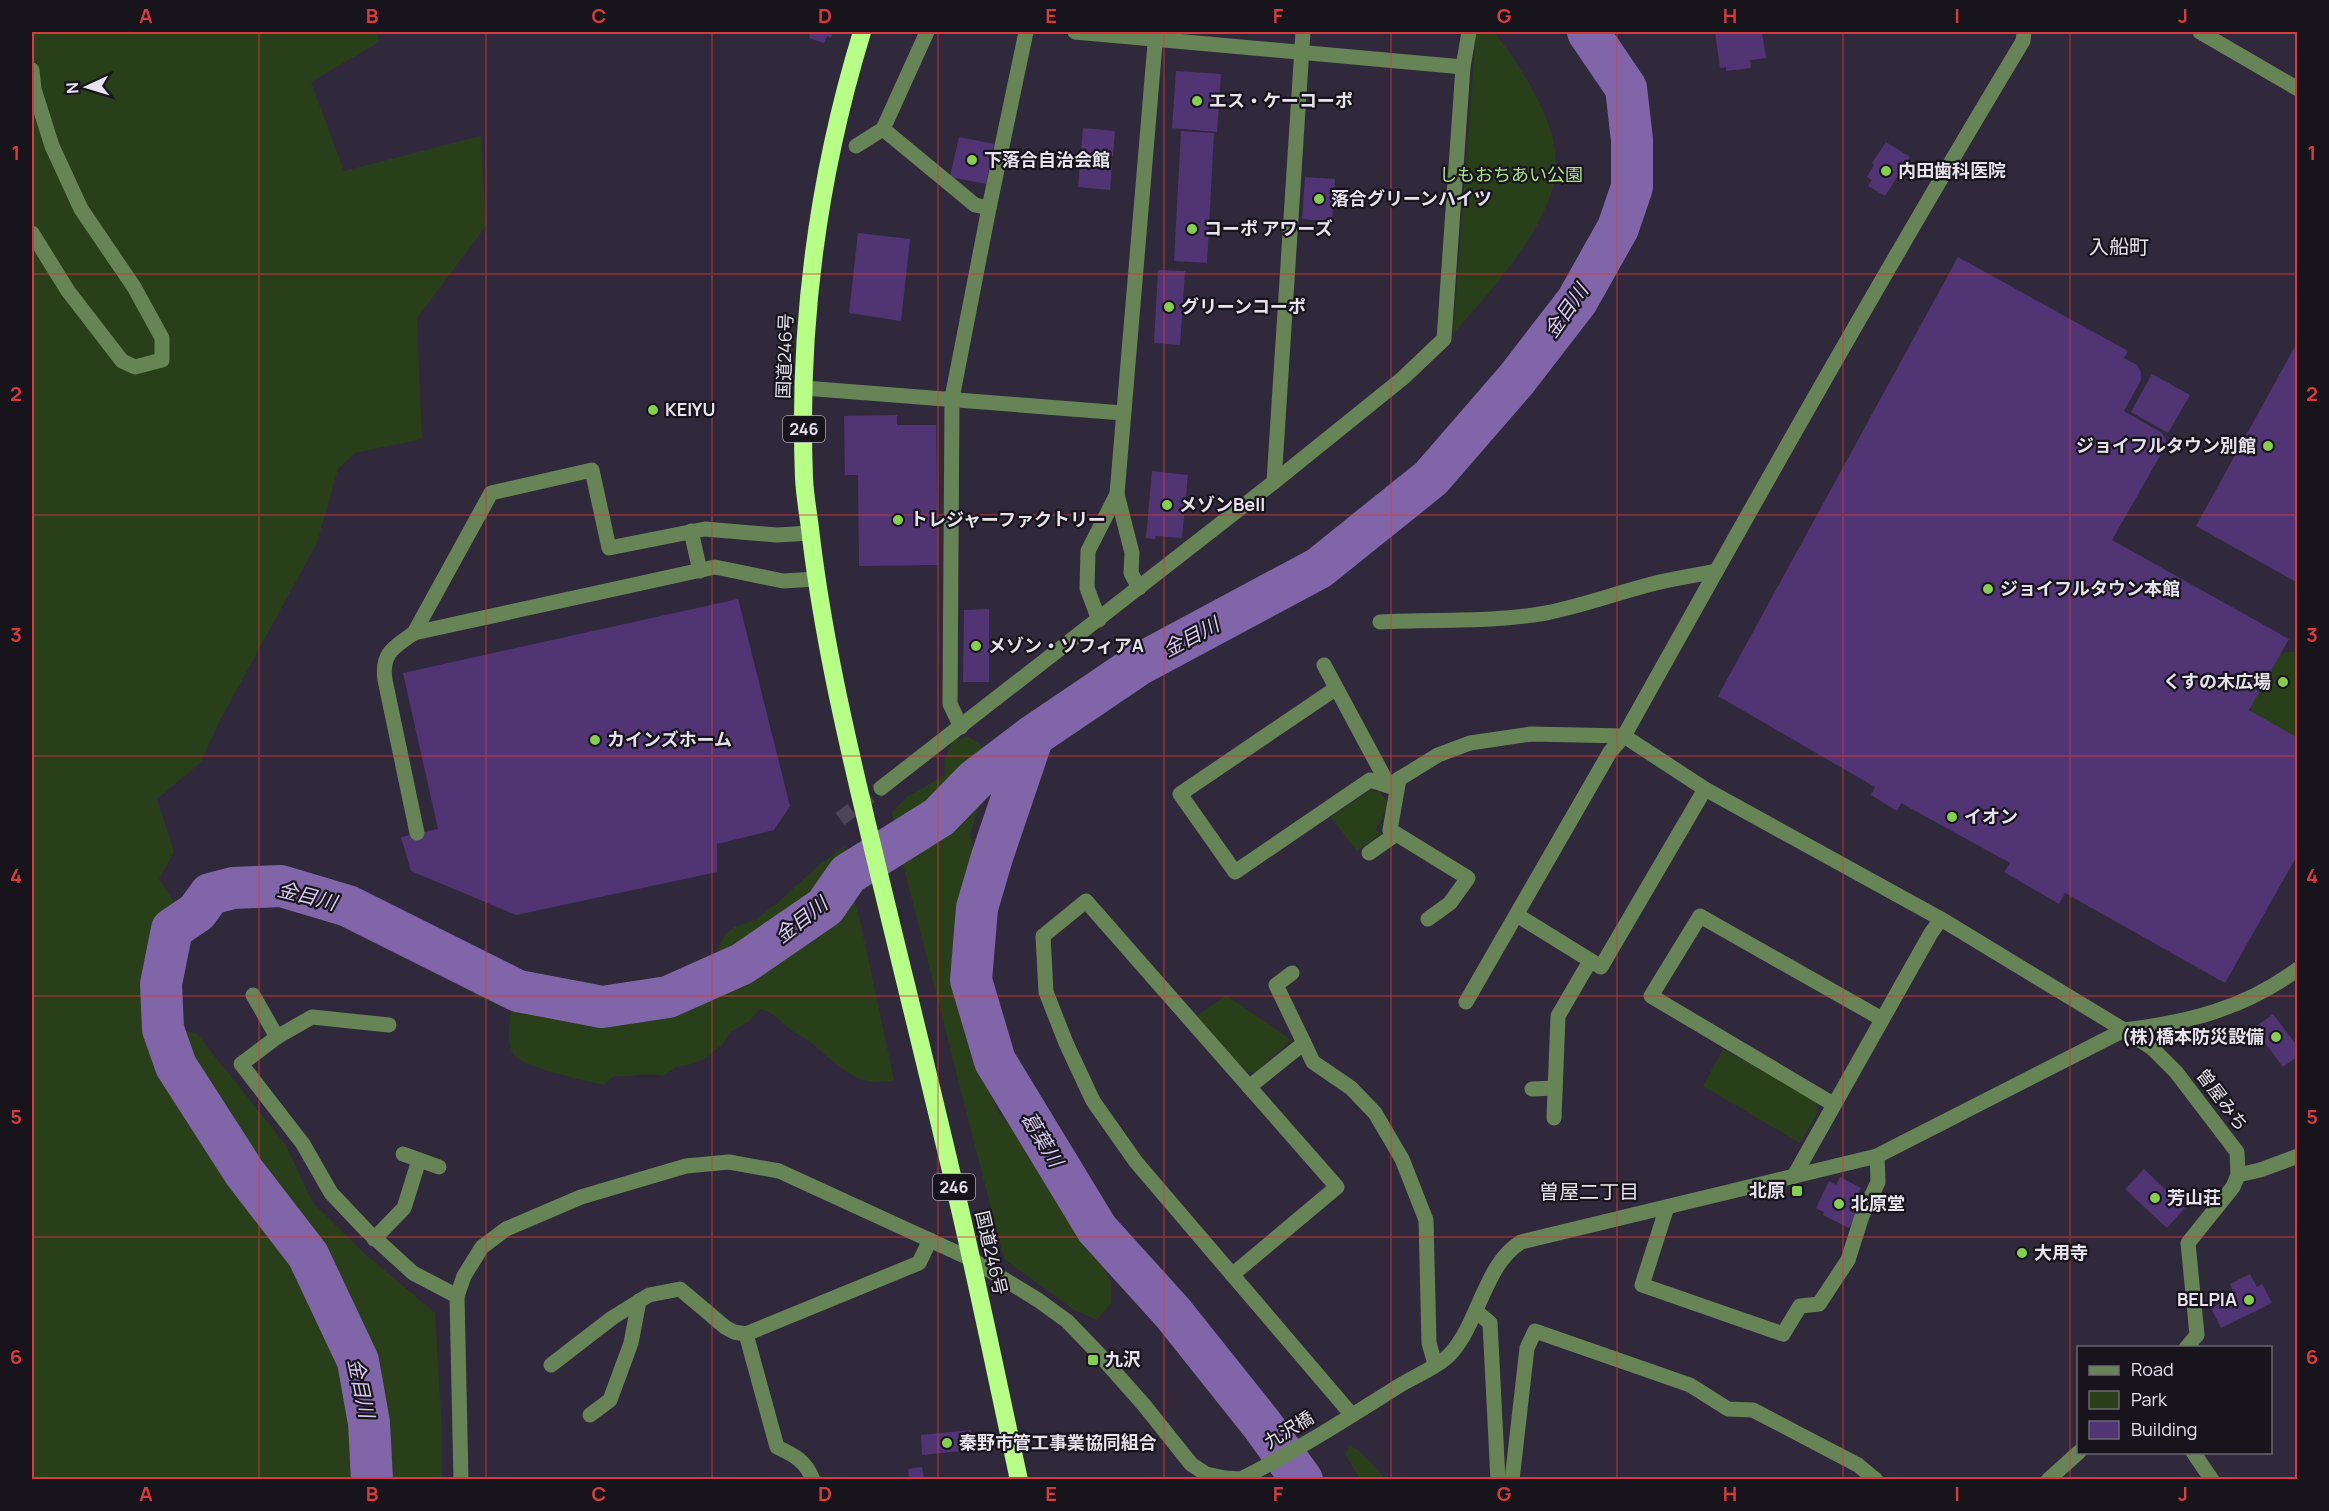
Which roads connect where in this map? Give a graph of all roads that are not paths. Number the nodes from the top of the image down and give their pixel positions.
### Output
1 (862, 32) edge
2 (927, 32) edge
3 (1026, 32) edge
4 (1075, 32) edge
5 (1303, 32) edge
6 (1469, 32) edge
7 (2024, 32) edge
8 (2200, 32) edge
9 (1156, 35) edge
10 (1302, 52) junction
11 (1463, 67) junction
12 (32, 70) edge
13 (2298, 88) edge
14 (883, 129) junction
15 (856, 146) dead end
16 (988, 208) junction
17 (32, 233) edge
18 (804, 388) junction
19 (952, 398) junction
20 (1123, 413) junction
21 (1274, 482) junction
22 (1117, 494) junction
23 (691, 531) junction
24 (811, 533) junction
25 (700, 571) junction
26 (1716, 571) junction
27 (816, 579) junction
28 (1139, 588) junction
29 (1099, 620) junction
30 (1380, 622) dead end
31 (414, 633) junction
32 (1324, 665) dead end
33 (1335, 689) junction
34 (961, 728) junction
35 (1624, 736) junction
36 (1394, 782) junction
37 (881, 788) tunnel mouth
38 (1705, 789) junction
39 (417, 833) dead end
40 (1396, 834) junction
41 (1369, 853) dead end
42 (1517, 915) junction
43 (1428, 919) dead end
44 (1941, 919) junction
45 (1590, 961) junction
46 (2298, 969) edge
47 (1292, 973) dead end
48 (253, 994) dead end
49 (1466, 1002) dead end
50 (1882, 1019) junction
51 (389, 1025) dead end
52 (2124, 1030) junction
53 (278, 1037) junction
54 (1304, 1043) junction
55 (1249, 1087) junction
56 (1555, 1088) junction
57 (1532, 1089) dead end
58 (1833, 1104) junction
59 (1554, 1118) dead end
60 (403, 1154) dead end
61 (1877, 1156) junction
62 (2298, 1156) edge
63 (419, 1160) junction
64 (439, 1167) dead end
65 (2238, 1175) junction
66 (1794, 1176) junction
67 (1667, 1208) junction
68 (374, 1239) junction
69 (930, 1240) junction
70 (971, 1259) junction
71 (1232, 1275) junction
72 (457, 1296) junction
73 (639, 1301) junction
74 (1477, 1312) junction
75 (746, 1334) junction
76 (2187, 1346) edge
77 (1435, 1364) junction
78 (551, 1365) dead end
79 (590, 1415) dead end
80 (1352, 1415) junction
81 (2077, 1454) edge
82 (2194, 1454) edge
83 (461, 1479) edge
84 (813, 1479) edge
85 (1019, 1479) edge
86 (1225, 1479) edge
87 (1498, 1479) edge
88 (1512, 1479) edge
89 (1876, 1479) edge
90 (2048, 1479) edge
91 (2212, 1479) edge

1 - 18 highway, 国道246号 / 246
2 - 14 street
3 - 16 street
4 - 9 street
5 - 10 street
6 - 11 street
7 - 26 street
8 - 13 street
9 - 10 street
9 - 20 street
10 - 11 street
10 - 21 street
11 - 21 street
12 - 17 street
14 - 15 street
14 - 16 street
16 - 19 street
18 - 19 street
18 - 24 highway, 国道246号 / 246
19 - 20 street
19 - 34 street
20 - 22 street
21 - 28 street
22 - 28 street
22 - 29 street
23 - 24 street
23 - 25 street
23 - 31 street
24 - 27 highway, 国道246号 / 246
25 - 27 street
25 - 31 street
26 - 30 street
26 - 35 street
27 - 70 highway, 国道246号 / 246
28 - 29 street
29 - 34 street
31 - 39 street
32 - 33 street
33 - 36 street
33 - 36 street
34 - 37 street
35 - 36 street
35 - 38 street, 曽屋みち
35 - 42 street
36 - 40 street
38 - 44 street, 曽屋みち
38 - 45 street
40 - 41 street
40 - 43 street
42 - 45 street
42 - 49 street
44 - 50 street
44 - 52 street, 曽屋みち
45 - 56 street
46 - 52 street
47 - 54 street
48 - 53 street
50 - 58 street
50 - 58 street
51 - 53 street
52 - 61 street, 九沢橋
52 - 65 street, 曽屋みち
53 - 68 street
54 - 55 street
54 - 77 street
55 - 71 street
55 - 71 street
56 - 57 street
56 - 59 street
58 - 66 street
60 - 63 street
61 - 66 street, 九沢橋
61 - 67 street
62 - 65 street
63 - 64 street
63 - 68 street
65 - 76 street
66 - 67 street, 九沢橋
67 - 74 street, 九沢橋
68 - 72 street
69 - 70 street
69 - 72 street
69 - 75 street
70 - 85 highway, 国道246号 / 246
70 - 86 street
71 - 80 street
72 - 83 street
73 - 75 street
73 - 78 street
73 - 79 street
74 - 77 street, 九沢橋
74 - 87 street
75 - 84 street
77 - 80 street, 九沢橋
80 - 86 street, 九沢橋
81 - 90 street
82 - 91 street
88 - 89 street

